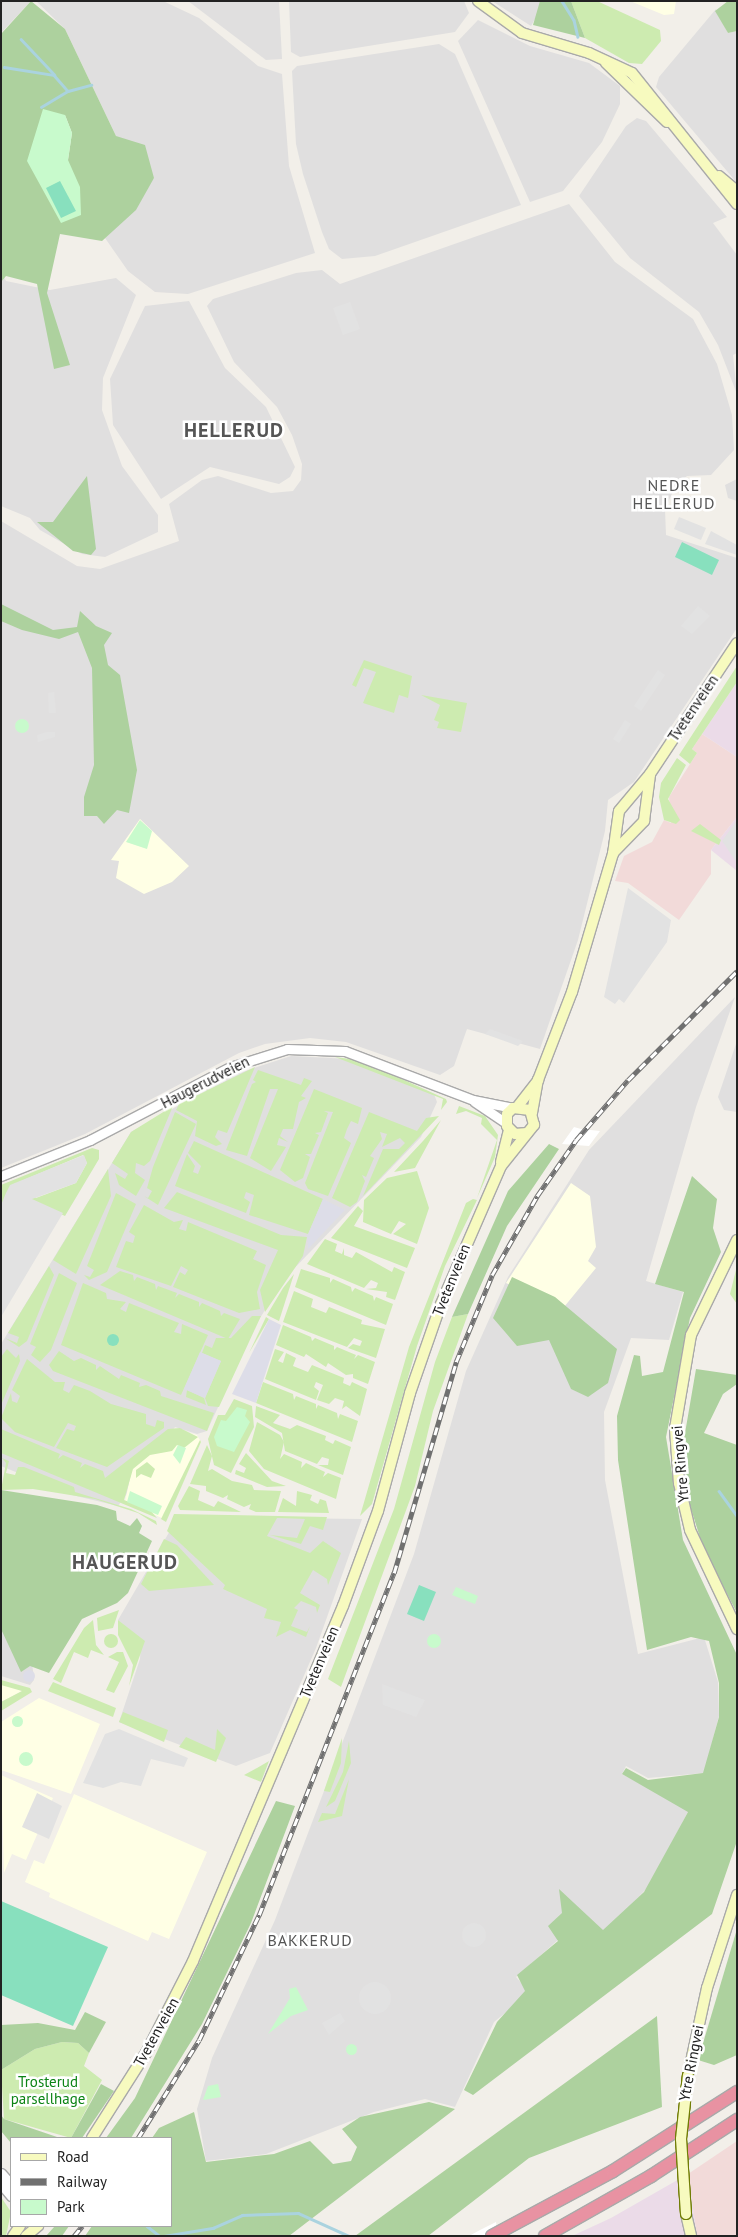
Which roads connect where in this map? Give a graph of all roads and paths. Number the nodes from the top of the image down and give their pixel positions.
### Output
1 (478, 1) edge
2 (715, 172) junction
3 (737, 191) edge
4 (737, 204) edge
5 (737, 643) edge
6 (650, 774) junction
7 (627, 803) junction
8 (642, 808) junction
9 (619, 821) junction
10 (633, 829) junction
11 (612, 854) junction
12 (538, 1080) junction
13 (473, 1100) junction
14 (516, 1107) junction
15 (532, 1113) junction
16 (507, 1126) junction
17 (526, 1133) junction
18 (501, 1166) junction
19 (1, 1176) edge
20 (737, 1240) edge
21 (737, 1629) edge
22 (737, 1895) edge
23 (737, 2092) edge
24 (737, 2120) edge
25 (93, 2137) edge
26 (1, 2173) edge
27 (10, 2183) edge
28 (1, 2184) edge
29 (10, 2195) edge
30 (38, 2227) edge
31 (495, 2234) edge
32 (26, 2236) edge
33 (545, 2236) edge
34 (691, 2236) edge

1 - 2 main road
2 - 3 main road
2 - 4 main road
5 - 6 main road, Tvetenveien
6 - 7 main road, Tvetenveien
6 - 8 main road, Tvetenveien
7 - 8 main road
7 - 9 main road, Tvetenveien
8 - 10 main road, Tvetenveien
9 - 10 main road
9 - 11 main road, Tvetenveien
10 - 11 main road, Tvetenveien
11 - 12 main road, Tvetenveien
12 - 14 main road, Tvetenveien
12 - 15 main road, Tvetenveien
13 - 14 street, Haugerudveien
13 - 16 street, Haugerudveien
13 - 19 street, Haugerudveien
14 - 15 main road
14 - 16 main road, Tvetenveien
15 - 17 main road, Tvetenveien
16 - 17 main road
16 - 18 main road, Tvetenveien
17 - 18 main road, Tvetenveien
18 - 25 main road, Tvetenveien
20 - 21 main road, Ytre Ringvei
22 - 34 main road, Ytre Ringvei, bridge
23 - 31 highway
24 - 33 highway
26 - 27 street
28 - 29 street
30 - 32 main road

